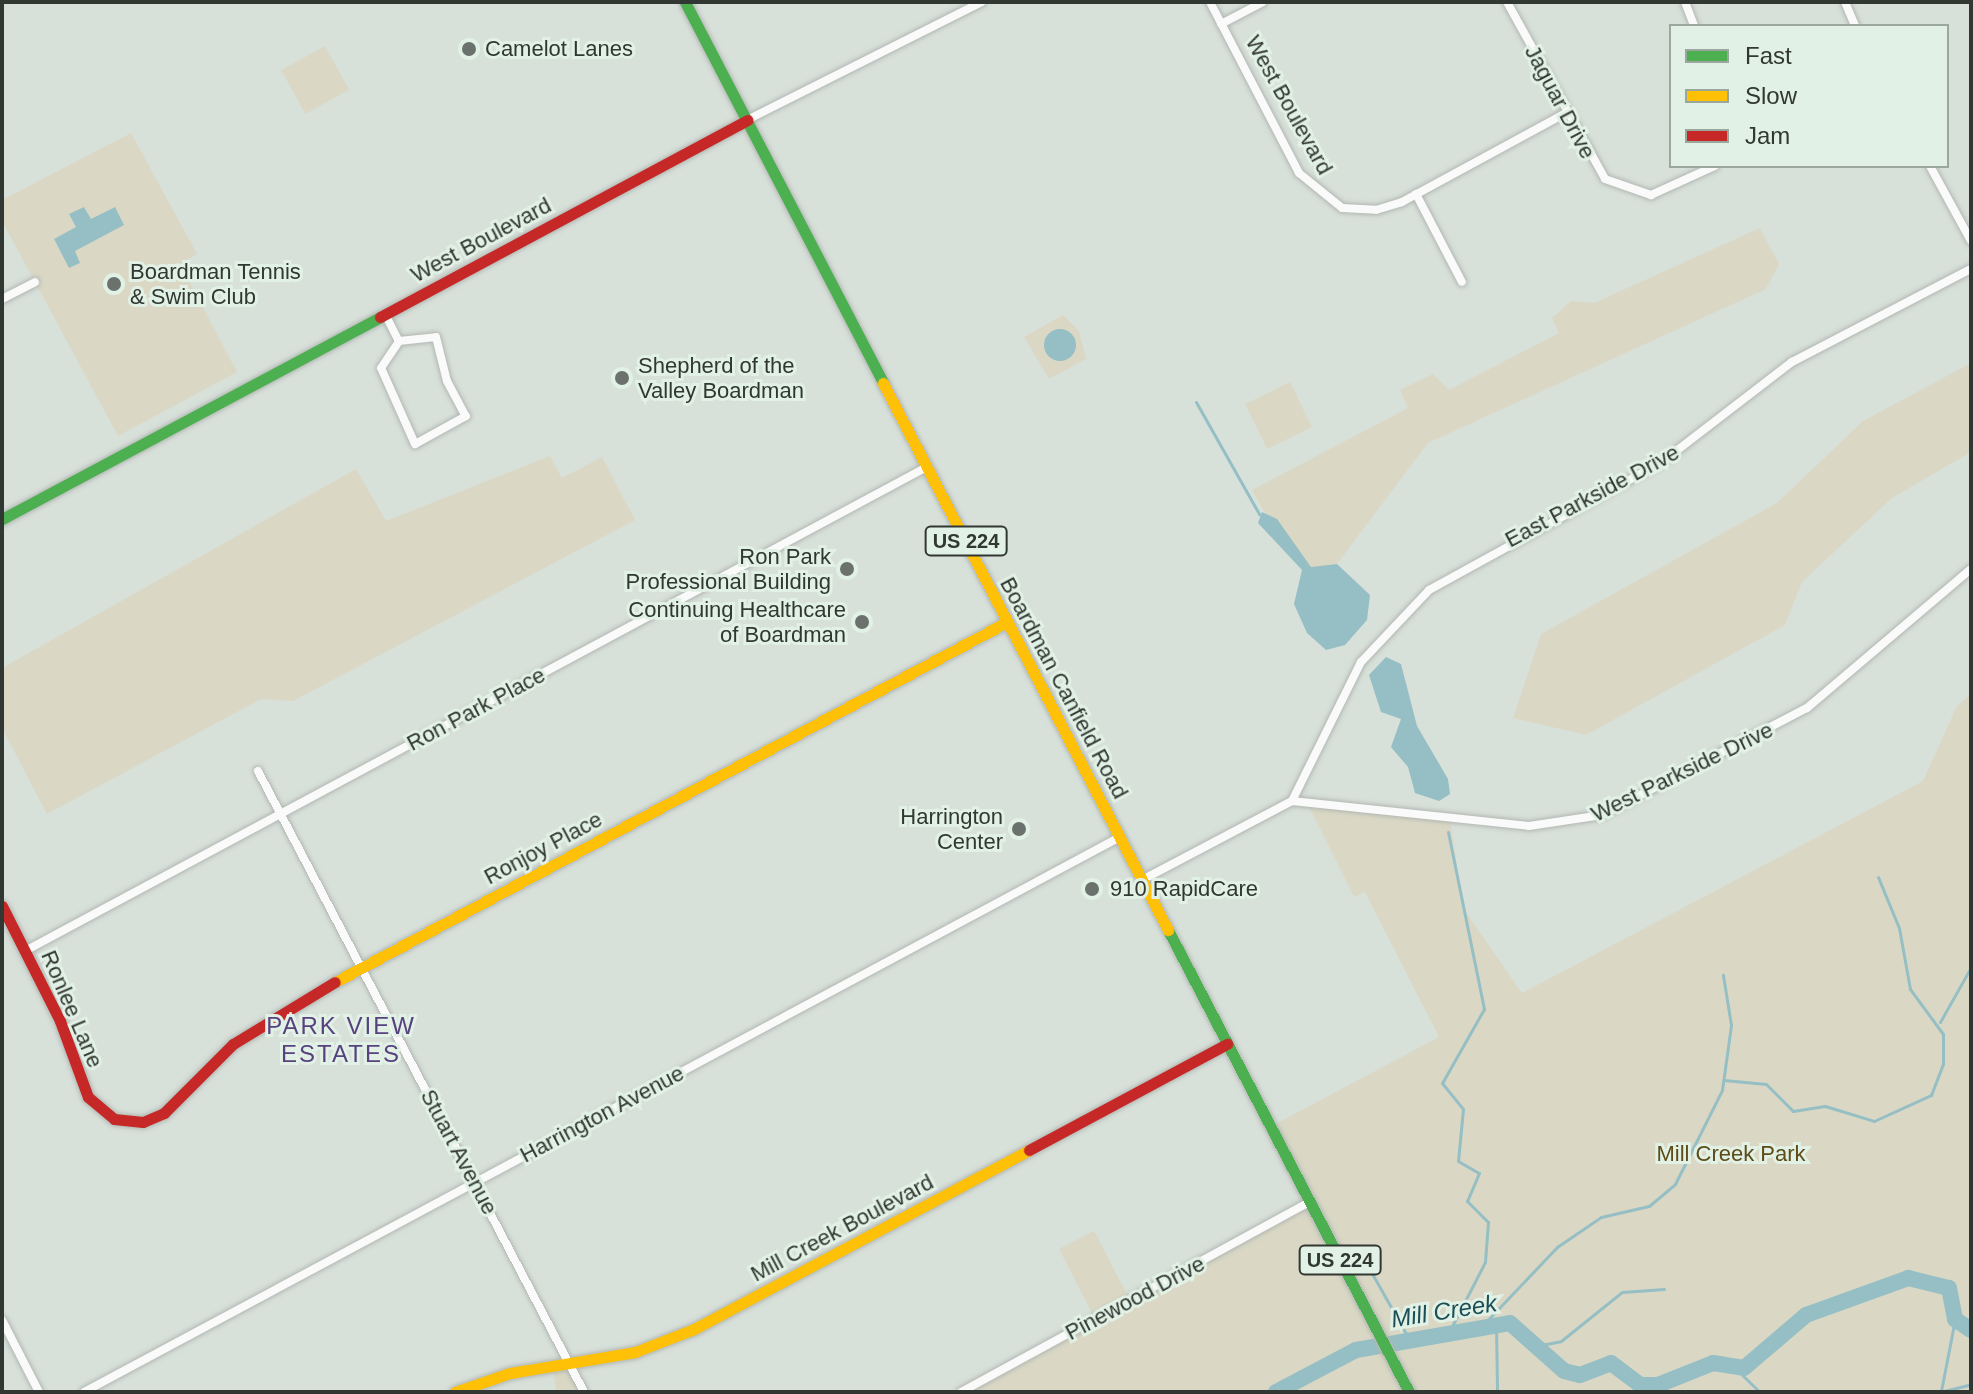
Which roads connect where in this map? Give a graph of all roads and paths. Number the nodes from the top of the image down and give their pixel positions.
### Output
1 (685, 2) edge
2 (982, 2) edge
3 (1210, 2) edge
4 (1263, 2) edge
5 (1507, 2) edge
6 (1685, 2) edge
7 (1845, 2) edge
8 (1221, 24) junction
9 (1693, 24) edge
10 (1854, 24) edge
11 (1566, 113) junction
12 (747, 120) junction
13 (1711, 168) edge
14 (1931, 168) edge
15 (1416, 194) junction
16 (1971, 241) edge
17 (1971, 269) edge
18 (35, 282) dead end
19 (1462, 282) dead end
20 (2, 299) edge
21 (385, 314) junction
22 (399, 341) junction
23 (927, 467) junction
24 (2, 519) edge
25 (1971, 569) edge
26 (1007, 622) junction
27 (258, 771) dead end
28 (1292, 801) junction
29 (281, 813) junction
30 (1120, 837) junction
31 (1142, 880) junction
32 (2, 906) edge
33 (25, 951) junction
34 (362, 968) junction
35 (1227, 1044) junction
36 (114, 1119) joint
37 (475, 1183) junction
38 (1310, 1202) junction
39 (2, 1320) edge
40 (569, 1363) junction
41 (39, 1392) edge
42 (84, 1392) edge
43 (455, 1392) edge
44 (584, 1392) edge
45 (961, 1392) edge
46 (1409, 1392) edge

1 - 12 street, Boardman Canfield Road / US 224
2 - 12 street, West Boulevard
3 - 8 street, West Boulevard
4 - 8 street
5 - 11 street, Jaguar Drive
6 - 9 street
7 - 10 street
8 - 15 street, West Boulevard
11 - 13 street, Jaguar Drive
11 - 15 street, West Boulevard
12 - 21 street, West Boulevard
12 - 23 street, Boardman Canfield Road / US 224
14 - 16 street
15 - 19 street
17 - 28 street, East Parkside Drive
18 - 20 street
21 - 22 street
21 - 24 street, West Boulevard
22 - 22 street
23 - 26 street, Boardman Canfield Road / US 224
23 - 29 street, Ron Park Place
25 - 28 street, West Parkside Drive
26 - 30 street, Boardman Canfield Road / US 224
26 - 34 street, Ronjoy Place
27 - 29 street, Stuart Avenue
28 - 31 street
29 - 33 street, Ron Park Place
29 - 34 street, Stuart Avenue
30 - 31 street, Boardman Canfield Road / US 224
30 - 37 street, Harrington Avenue
31 - 35 street, Boardman Canfield Road / US 224
32 - 33 street, Ronlee Lane
33 - 36 street, Ronlee Lane
34 - 36 street, Ronjoy Place
34 - 37 street, Stuart Avenue
35 - 38 street, Boardman Canfield Road / US 224
35 - 40 street, Mill Creek Boulevard
37 - 40 street, Stuart Avenue
37 - 42 street, Harrington Avenue
38 - 45 street, Pinewood Drive
38 - 46 street, Boardman Canfield Road / US 224
39 - 41 street
40 - 43 street, Mill Creek Boulevard
40 - 44 street

